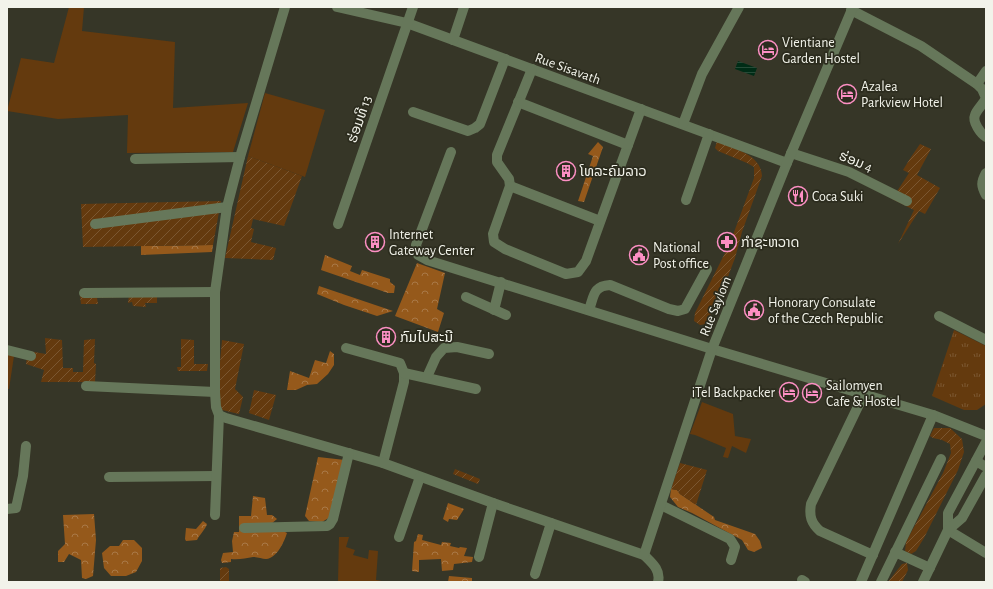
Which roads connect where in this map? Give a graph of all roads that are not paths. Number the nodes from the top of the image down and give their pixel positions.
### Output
1 (285, 7) edge
2 (337, 7) edge
3 (413, 7) edge
4 (464, 7) edge
5 (739, 7) edge
6 (852, 9) edge
7 (407, 23) junction
8 (453, 40) junction
9 (505, 59) junction
10 (532, 69) junction
11 (986, 71) edge
12 (977, 84) junction
13 (518, 102) junction
14 (641, 109) junction
15 (413, 112) dead end
16 (683, 124) junction
17 (709, 134) junction
18 (986, 138) edge
19 (628, 145) junction
20 (451, 152) dead end
21 (240, 157) junction
22 (789, 158) junction
23 (135, 159) dead end
24 (986, 174) edge
25 (510, 186) junction
26 (986, 194) edge
27 (686, 200) dead end
28 (907, 201) dead end
29 (227, 207) junction
30 (600, 221) junction
31 (95, 224) dead end
32 (338, 224) dead end
33 (707, 269) dead end
34 (501, 282) junction
35 (215, 292) junction
36 (84, 293) dead end
37 (466, 297) dead end
38 (494, 310) junction
39 (589, 310) junction
40 (506, 315) dead end
41 (939, 316) dead end
42 (986, 340) edge
43 (346, 348) dead end
44 (712, 349) junction
45 (7, 350) edge
46 (489, 354) dead end
47 (32, 356) dead end
48 (404, 373) junction
49 (427, 377) junction
50 (86, 386) dead end
51 (476, 389) dead end
52 (215, 392) junction
53 (864, 394) junction
54 (219, 414) junction
55 (933, 415) junction
56 (986, 436) edge
57 (986, 442) edge
58 (26, 446) dead end
59 (349, 454) junction
60 (941, 459) dead end
61 (976, 461) junction
62 (383, 463) junction
63 (986, 467) edge
64 (986, 475) edge
65 (216, 476) junction
66 (109, 477) dead end
67 (420, 477) junction
68 (493, 503) junction
69 (661, 505) junction
70 (7, 509) edge
71 (215, 515) dead end
72 (551, 523) junction
73 (244, 528) dead end
74 (948, 530) junction
75 (399, 537) dead end
76 (895, 552) junction
77 (986, 553) edge
78 (644, 555) junction
79 (873, 556) junction
80 (479, 557) dead end
81 (731, 560) dead end
82 (930, 568) junction
83 (535, 574) dead end
84 (658, 582) edge
85 (861, 582) edge
86 (881, 582) edge
87 (923, 582) edge

1 - 21 street
2 - 7 street, Rue Sisavath
3 - 7 street, ຮ່ອມທີ 13
4 - 8 street
5 - 16 street
6 - 12 street
6 - 22 street, Rue Saylom
7 - 8 street, Rue Sisavath
7 - 32 street, ຮ່ອມທີ 13
8 - 9 street, Rue Sisavath
9 - 10 street, Rue Sisavath
9 - 15 street
10 - 13 street
10 - 14 street, Rue Sisavath
11 - 12 street
12 - 18 street
13 - 19 street
13 - 25 street
14 - 16 street, Rue Sisavath
14 - 19 street
16 - 17 street, Rue Sisavath
17 - 22 street, Rue Sisavath
17 - 27 street
19 - 30 street
20 - 34 street
21 - 23 street
21 - 29 street
22 - 28 street, ຮ່ອມ 4
22 - 44 street, Rue Saylom
24 - 26 street
25 - 30 street
25 - 30 street
29 - 31 street
29 - 35 street
33 - 39 street
34 - 38 street
34 - 39 street
35 - 36 street
35 - 52 street
37 - 38 street
38 - 40 street
39 - 44 street
41 - 42 street
43 - 48 street
44 - 53 street, Rue Saylom
44 - 69 street
45 - 47 street
46 - 49 street
48 - 49 street
48 - 62 street
49 - 51 street
50 - 52 street
52 - 54 street
53 - 55 street, Rue Saylom
53 - 79 street
54 - 59 street
54 - 65 street
55 - 56 street, Rue Saylom
55 - 79 street
57 - 61 street
58 - 70 street
59 - 62 street
59 - 73 street
60 - 76 street
61 - 63 street
61 - 74 street
62 - 67 street
64 - 74 street
65 - 66 street
65 - 71 street
67 - 68 street
67 - 75 street
68 - 72 street
68 - 80 street
69 - 78 street
69 - 81 street
72 - 78 street
72 - 83 street
74 - 77 street
74 - 82 street
76 - 82 street
76 - 86 street
78 - 84 street
79 - 85 street
82 - 87 street

